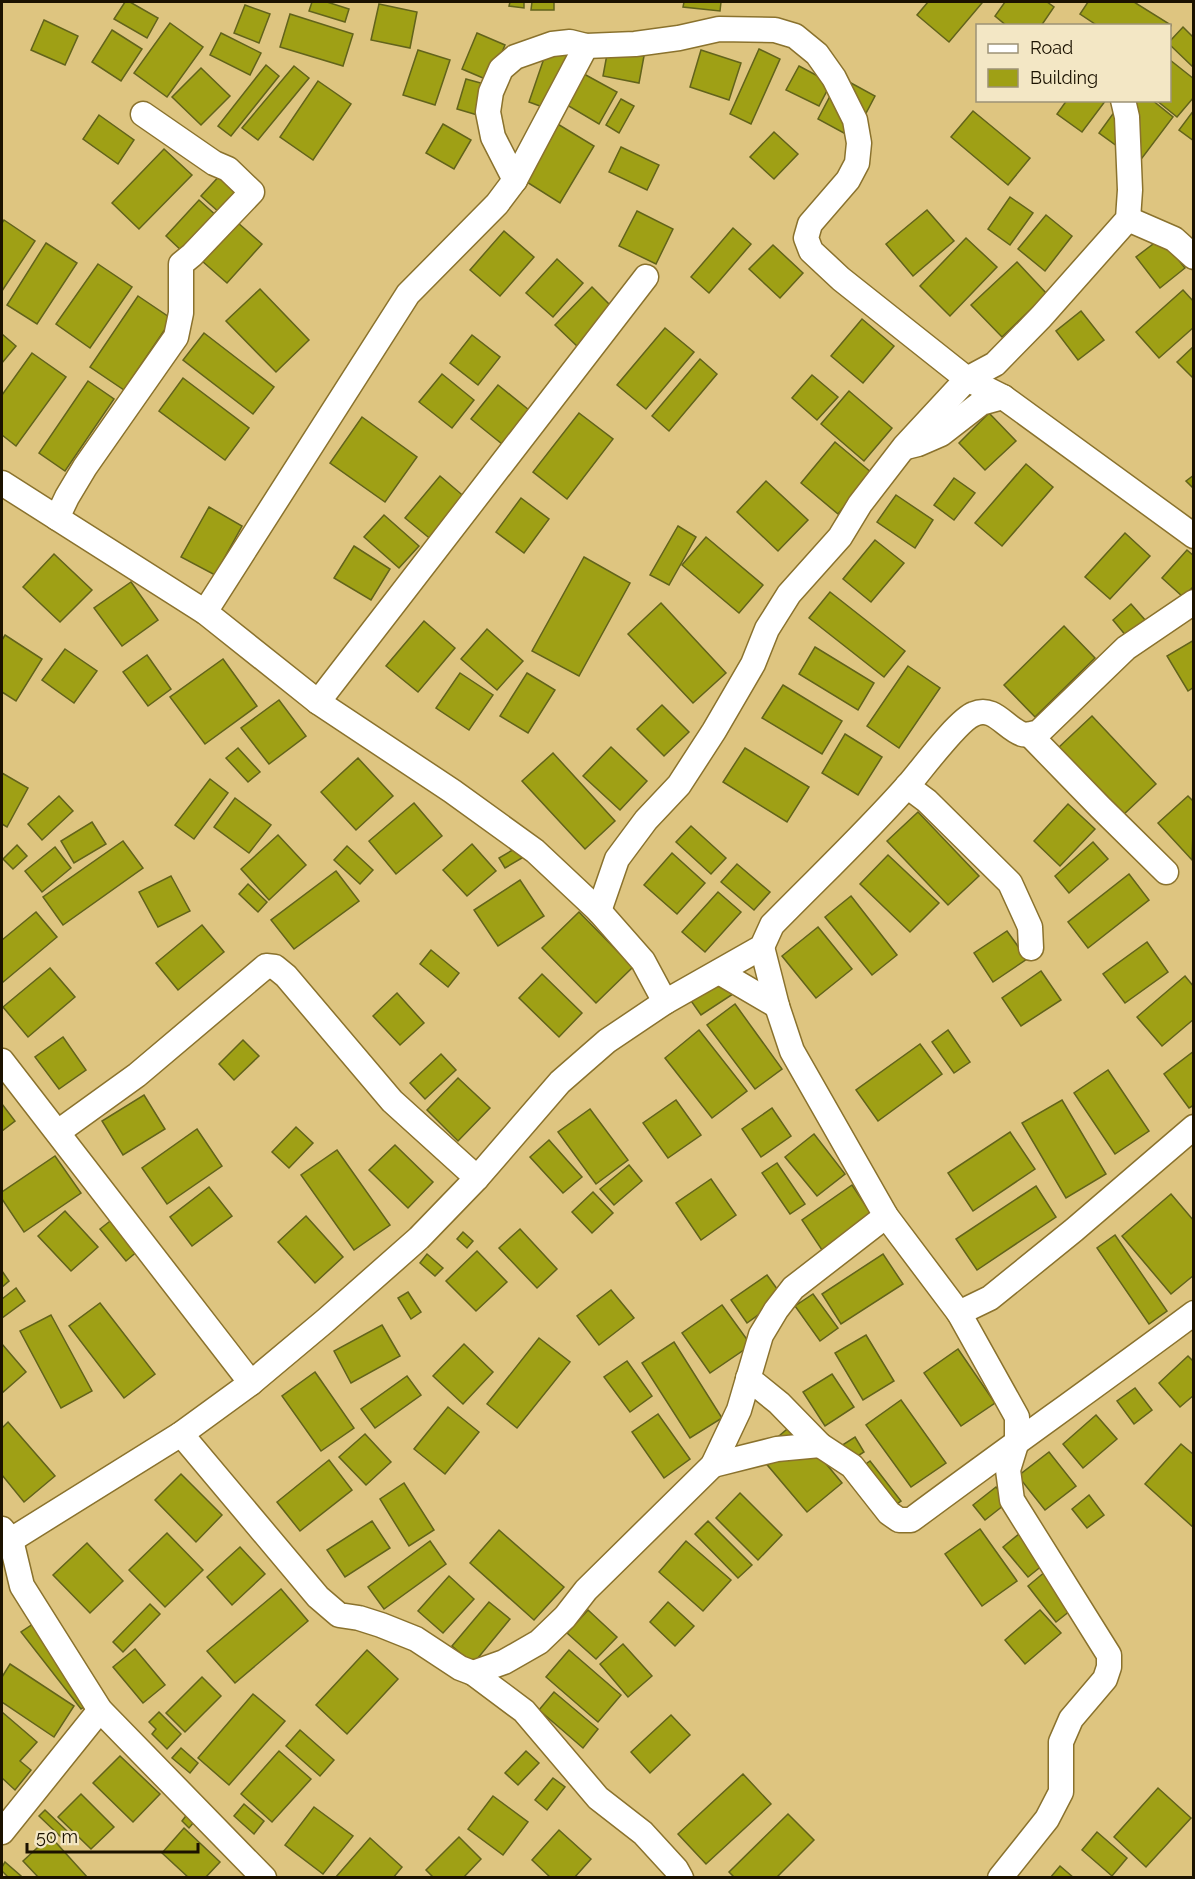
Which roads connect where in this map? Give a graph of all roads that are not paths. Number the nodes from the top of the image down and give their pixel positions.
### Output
1 (586, 46) junction
2 (1123, 102) edge
3 (143, 114) dead end
4 (515, 180) junction
5 (1128, 219) junction
6 (1184, 236) edge
7 (1194, 257) edge
8 (646, 277) dead end
9 (967, 379) junction
10 (1003, 397) junction
11 (904, 447) junction
12 (2, 483) edge
13 (57, 518) junction
14 (1194, 536) edge
15 (1194, 602) edge
16 (205, 612) junction
17 (318, 702) junction
18 (1030, 735) junction
19 (907, 786) junction
20 (1166, 872) dead end
21 (599, 911) junction
22 (762, 947) junction
23 (1031, 948) dead end
24 (719, 972) junction
25 (665, 1002) junction
26 (777, 1006) junction
27 (2, 1061) edge
28 (1194, 1127) edge
29 (58, 1132) junction
30 (477, 1178) junction
31 (886, 1216) junction
32 (959, 1313) junction
33 (1194, 1313) edge
34 (748, 1378) junction
35 (251, 1383) junction
36 (181, 1434) junction
37 (1017, 1441) junction
38 (820, 1445) junction
39 (713, 1465) junction
40 (6, 1534) edge
41 (473, 1673) junction
42 (100, 1710) junction
43 (2, 1832) edge
44 (264, 1878) edge
45 (681, 1878) edge
46 (1000, 1878) edge

1 - 4 street
1 - 4 street
1 - 9 street
2 - 5 street
3 - 13 street
4 - 16 street
5 - 6 street
5 - 9 street
6 - 7 street
8 - 17 street
9 - 10 street
9 - 11 street
10 - 11 street
10 - 14 street
11 - 21 street
12 - 13 street
13 - 16 street
15 - 18 street
16 - 17 street
17 - 21 street
18 - 19 street
18 - 20 street
19 - 22 street
19 - 23 street
21 - 25 street
22 - 24 street
22 - 26 street
24 - 25 street
24 - 26 street
25 - 30 street
26 - 31 street
27 - 29 street
28 - 32 street
29 - 30 street
29 - 35 street
30 - 35 street
31 - 32 street
31 - 34 street
32 - 37 street
33 - 37 street
34 - 38 street
34 - 39 street
35 - 36 street
36 - 40 street
36 - 41 street
37 - 38 street
37 - 46 street
38 - 39 street
39 - 41 street
40 - 42 street
41 - 45 street
42 - 43 street
42 - 44 street

